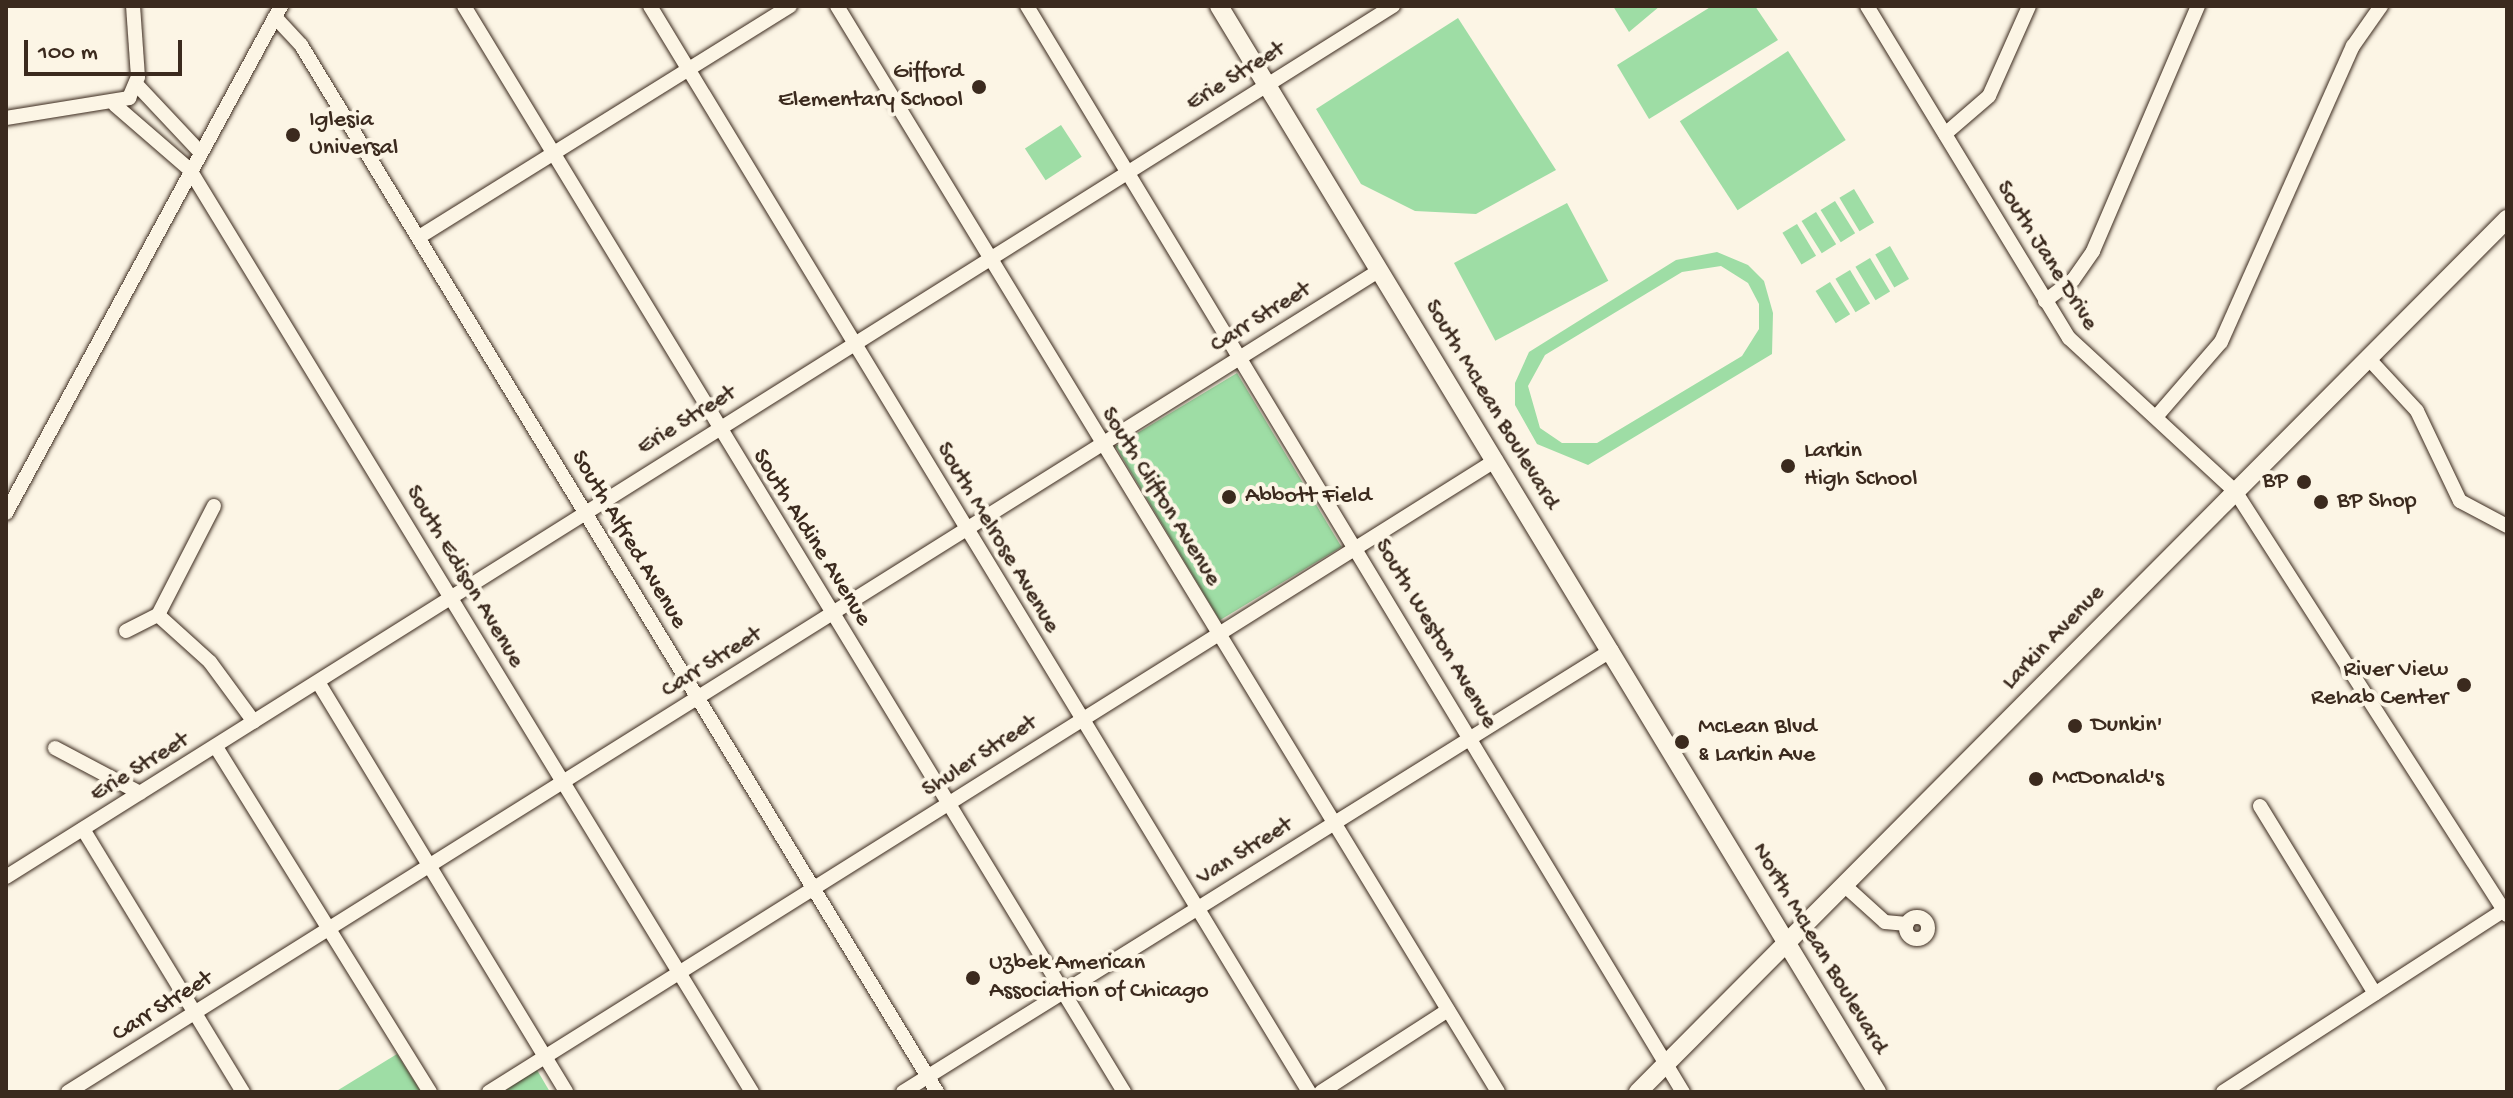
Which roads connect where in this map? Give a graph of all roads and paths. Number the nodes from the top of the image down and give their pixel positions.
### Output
1 (133, 6) edge
2 (464, 6) edge
3 (650, 6) edge
4 (790, 6) edge
5 (837, 6) edge
6 (1027, 6) edge
7 (1219, 6) edge
8 (1393, 6) edge
9 (1867, 6) edge
10 (2029, 6) edge
11 (2198, 6) edge
12 (2381, 6) edge
13 (278, 12) edge
14 (688, 69) junction
15 (1266, 85) junction
16 (127, 96) junction
17 (6, 118) edge
18 (1945, 134) junction
19 (200, 152) junction
20 (553, 154) junction
21 (190, 170) junction
22 (1127, 171) junction
23 (2507, 219) edge
24 (419, 237) junction
25 (989, 257) junction
26 (1380, 270) junction
27 (2045, 301) junction
28 (852, 343) junction
29 (1241, 356) junction
30 (2368, 358) junction
31 (2156, 417) junction
32 (718, 427) junction
33 (1101, 444) junction
34 (1496, 460) junction
35 (2235, 491) junction
36 (214, 506) dead end
37 (585, 511) junction
38 (6, 513) edge
39 (2507, 526) edge
40 (967, 529) junction
41 (1356, 546) junction
42 (450, 595) junction
43 (832, 614) junction
44 (158, 615) junction
45 (126, 631) dead end
46 (1218, 632) junction
47 (1612, 650) junction
48 (318, 682) junction
49 (698, 698) junction
50 (1081, 719) junction
51 (254, 722) junction
52 (1471, 736) junction
53 (216, 747) junction
54 (55, 748) dead end
55 (563, 783) junction
56 (140, 793) junction
57 (948, 803) junction
58 (2260, 806) dead end
59 (1333, 822) junction
60 (83, 829) junction
61 (1720, 831) joint
62 (429, 867) junction
63 (6, 877) edge
64 (1844, 885) junction
65 (815, 889) junction
66 (1196, 909) junction
67 (2506, 911) edge
68 (1907, 924) dead end
69 (329, 929) junction
70 (1787, 943) junction
71 (680, 973) junction
72 (1061, 993) junction
73 (2375, 994) junction
74 (1448, 1010) junction
75 (195, 1013) junction
76 (545, 1057) junction
77 (1666, 1063) junction
78 (928, 1076) junction
79 (68, 1092) edge
80 (243, 1092) edge
81 (430, 1092) edge
82 (489, 1092) edge
83 (566, 1092) edge
84 (752, 1092) edge
85 (903, 1092) edge
86 (937, 1092) edge
87 (1124, 1092) edge
88 (1309, 1092) edge
89 (1321, 1092) edge
90 (1498, 1092) edge
91 (1638, 1092) edge
92 (1683, 1092) edge
93 (1877, 1092) edge
94 (2223, 1092) edge

1 - 16 street
2 - 20 street, South Aldine Avenue
3 - 14 street, South Melrose Avenue
4 - 14 street
5 - 25 street, South Clifton Avenue
6 - 22 street, South Weston Avenue
7 - 15 main road, South McLean Boulevard
8 - 15 street, Erie Street
9 - 18 street, South Jane Drive
10 - 18 street
11 - 27 street
12 - 31 street
13 - 19 street
13 - 24 street, South Alfred Avenue
14 - 20 street
14 - 28 street, South Melrose Avenue
15 - 22 street, Erie Street
15 - 26 main road, South McLean Boulevard
16 - 17 street
16 - 19 street
16 - 21 street, South Edison Avenue
18 - 27 street, South Jane Drive
19 - 21 street
20 - 24 street
20 - 32 street, South Aldine Avenue
21 - 38 street
21 - 42 street, South Edison Avenue
22 - 25 street, Erie Street
22 - 29 street, South Weston Avenue
23 - 30 main road, Larkin Avenue
24 - 37 street, South Alfred Avenue
25 - 28 street, Erie Street
25 - 33 street, South Clifton Avenue
26 - 29 street, Carr Street
26 - 34 main road, South McLean Boulevard
27 - 31 street, South Jane Drive
28 - 32 street, Erie Street
28 - 40 street, South Melrose Avenue
29 - 33 street, Carr Street
29 - 41 street, South Weston Avenue
30 - 35 main road, Larkin Avenue
30 - 39 street
31 - 35 street, South Jane Drive
32 - 37 street, Erie Street
32 - 43 street, South Aldine Avenue
33 - 40 street, Carr Street
33 - 46 street, South Clifton Avenue
34 - 41 street, Shuler Street
34 - 47 main road, South McLean Boulevard
35 - 64 main road, Larkin Avenue
35 - 67 street, South Jane Drive
36 - 44 street
37 - 42 street, Erie Street
37 - 49 street, South Alfred Avenue
40 - 43 street, Carr Street
40 - 50 street, South Melrose Avenue
41 - 46 street, Shuler Street
41 - 52 street, South Weston Avenue
42 - 48 street, Erie Street
42 - 55 street, South Edison Avenue
43 - 49 street, Carr Street
43 - 57 street, South Aldine Avenue
44 - 45 street
44 - 51 street
46 - 50 street, Shuler Street
46 - 59 street, South Clifton Avenue
47 - 52 street, Van Street
47 - 61 main road, South McLean Boulevard
48 - 51 street, Erie Street
48 - 62 street
49 - 55 street, Carr Street
49 - 65 street, South Alfred Avenue
50 - 57 street, Shuler Street
50 - 66 street, South Melrose Avenue
51 - 53 street, Erie Street
52 - 59 street, Van Street
52 - 77 street, South Weston Avenue
53 - 56 street, Erie Street
53 - 69 street
54 - 56 street
55 - 62 street, Carr Street
55 - 71 street, South Edison Avenue
56 - 60 street, Erie Street
57 - 65 street, Shuler Street
57 - 72 street, South Aldine Avenue
58 - 73 street
59 - 66 street, Van Street
59 - 74 street, South Clifton Avenue
60 - 63 street, Erie Street
60 - 75 street
61 - 70 main road, North McLean Boulevard
62 - 69 street, Carr Street
62 - 76 street
64 - 68 street
64 - 70 main road, Larkin Avenue
65 - 71 street, Shuler Street
65 - 78 street, South Alfred Avenue
66 - 72 street, Van Street
66 - 88 street, South Melrose Avenue
67 - 73 street
69 - 75 street, Carr Street
69 - 81 street
70 - 77 main road, Larkin Avenue
70 - 93 main road, North McLean Boulevard
71 - 76 street, Shuler Street
71 - 84 street, South Edison Avenue
72 - 78 street, Van Street
72 - 87 street, South Aldine Avenue
73 - 94 street
74 - 89 street
74 - 90 street, South Clifton Avenue
75 - 79 street, Carr Street
75 - 80 street
76 - 82 street, Shuler Street
76 - 83 street
77 - 91 main road, Larkin Avenue
77 - 92 street, South Weston Avenue
78 - 85 street, Van Street
78 - 86 street, South Alfred Avenue

